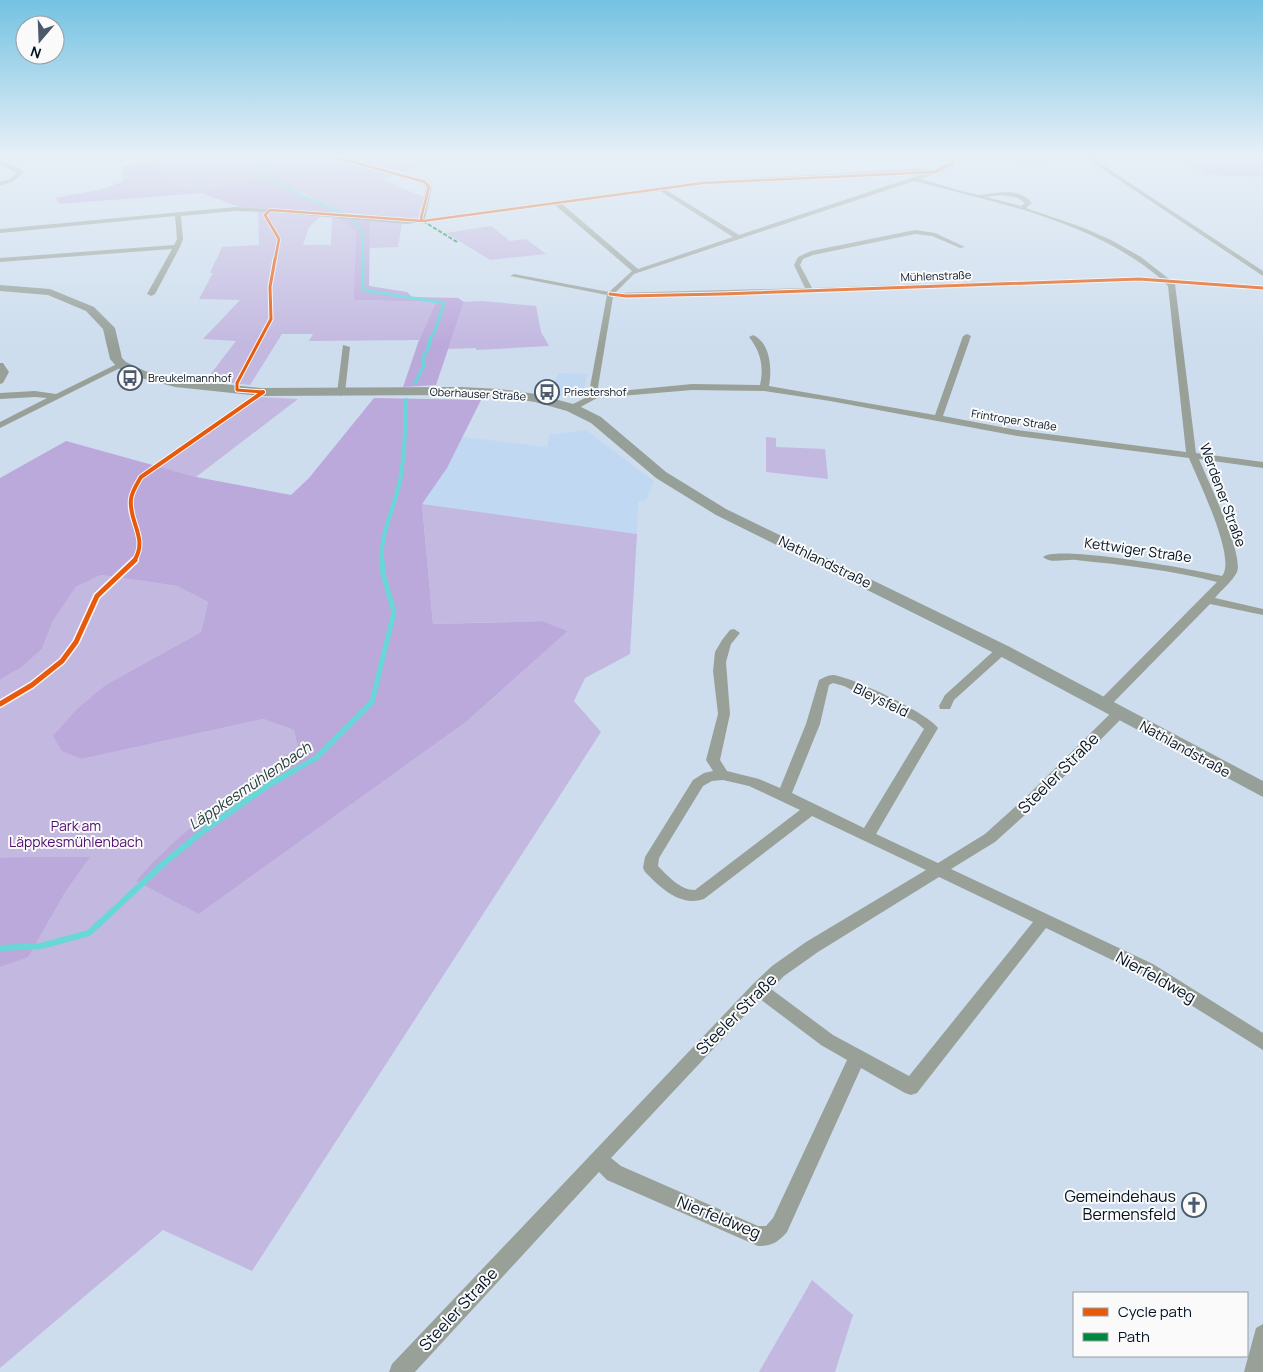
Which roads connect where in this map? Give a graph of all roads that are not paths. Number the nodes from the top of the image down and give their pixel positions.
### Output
1 (144, 218) edge
2 (178, 218) edge
3 (360, 218) edge
4 (421, 218) edge
5 (445, 218) edge
6 (575, 218) edge
7 (708, 218) edge
8 (795, 218) edge
9 (1043, 218) edge
10 (1180, 218) edge
11 (423, 221) junction
12 (0, 231) edge
13 (737, 237) junction
14 (177, 247) junction
15 (962, 247) dead end
16 (0, 260) edge
17 (637, 271) junction
18 (1263, 274) edge
19 (514, 276) dead end
20 (1164, 280) junction
21 (0, 288) edge
22 (1263, 288) edge
23 (810, 291) junction
24 (151, 294) dead end
25 (610, 294) junction
26 (967, 336) dead end
27 (753, 337) dead end
28 (346, 347) dead end
29 (0, 365) edge
30 (122, 365) junction
31 (0, 381) edge
32 (764, 388) junction
33 (342, 393) junction
34 (0, 396) edge
35 (595, 396) junction
36 (57, 397) junction
37 (572, 408) junction
38 (938, 418) junction
39 (0, 425) edge
40 (1194, 456) junction
41 (1263, 465) edge
42 (652, 468) joint
43 (1048, 557) dead end
44 (1224, 580) junction
45 (1207, 600) junction
46 (1263, 612) edge
47 (734, 633) dead end
48 (1002, 650) junction
49 (945, 706) dead end
50 (1111, 708) junction
51 (722, 774) junction
52 (1263, 790) edge
53 (784, 796) junction
54 (811, 809) junction
55 (867, 836) junction
56 (938, 870) junction
57 (1043, 920) junction
58 (759, 989) junction
59 (1263, 1042) edge
60 (857, 1058) junction
61 (598, 1160) junction
62 (1263, 1335) edge
63 (400, 1372) edge
64 (1254, 1372) edge

1 - 12 street
2 - 14 street
3 - 11 street
4 - 11 street
5 - 11 street
6 - 17 street
7 - 13 street
8 - 13 street
9 - 20 street
10 - 18 street
13 - 17 street
14 - 16 street
14 - 24 street
15 - 23 street
17 - 25 street
19 - 25 street, Mühlenstraße
20 - 22 street, Mühlenstraße
20 - 23 street, Mühlenstraße
20 - 40 street, Werdener Straße
21 - 30 street
23 - 25 street, Mühlenstraße
25 - 35 street
26 - 38 street
27 - 32 street
28 - 33 street
29 - 31 street
30 - 33 street, Oberhauser Straße
30 - 36 street
32 - 35 street, Frintroper Straße
32 - 38 street, Frintroper Straße
33 - 37 street, Oberhauser Straße
34 - 36 street
35 - 37 street
36 - 39 street
37 - 42 street, Oberhauser Straße
38 - 40 street, Frintroper Straße
40 - 41 street, Frintroper Straße
40 - 44 street, Werdener Straße
42 - 48 street, Nathlandstraße
43 - 44 street, Kettwiger Straße
44 - 45 street, Werdener Straße
45 - 46 street
45 - 50 street, Werdener Straße
47 - 51 street
48 - 49 street
48 - 50 street, Nathlandstraße
50 - 52 street, Nathlandstraße
50 - 56 street, Steeler Straße
51 - 53 street
51 - 54 street
53 - 54 street
53 - 55 street, Bleysfeld
54 - 55 street
55 - 56 street
56 - 57 street, Nierfeldweg
56 - 58 street, Steeler Straße
57 - 59 street, Nierfeldweg
57 - 60 street
58 - 60 street
58 - 61 street, Steeler Straße
60 - 61 street, Nierfeldweg
61 - 63 street, Steeler Straße
62 - 64 street

